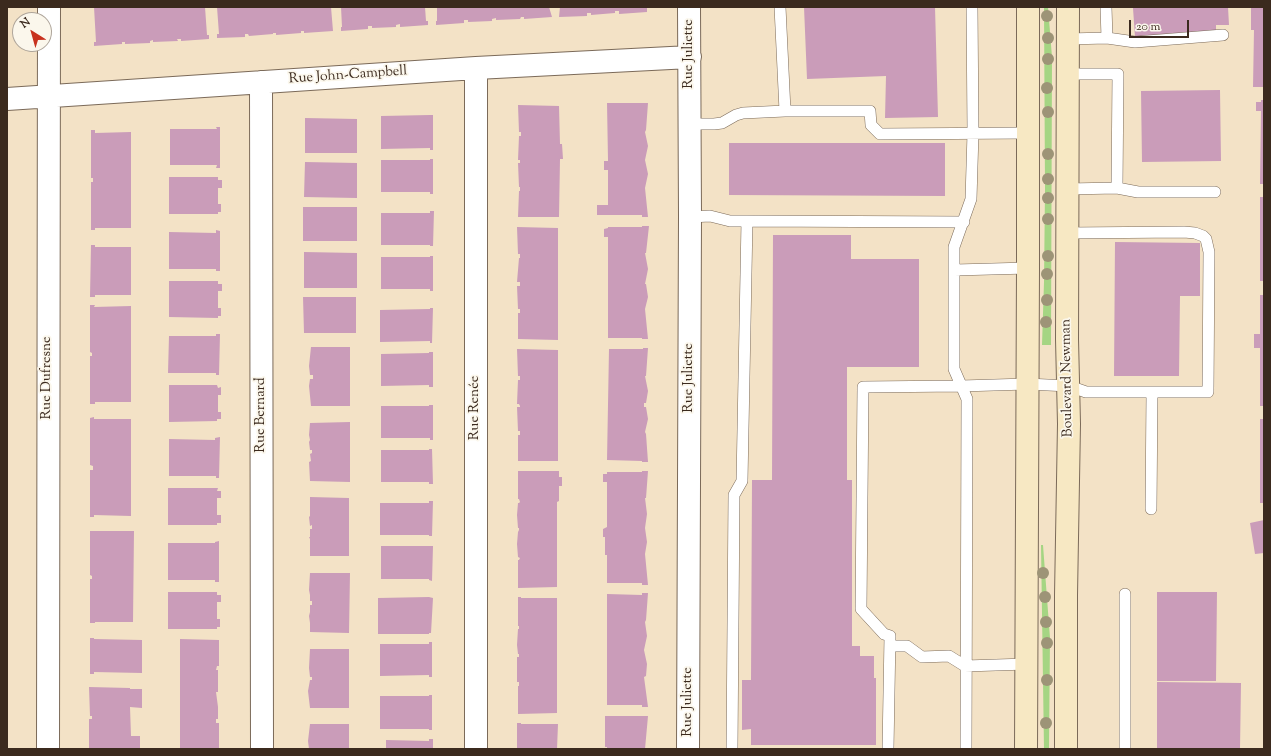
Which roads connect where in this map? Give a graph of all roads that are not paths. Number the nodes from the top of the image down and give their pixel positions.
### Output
1 (49, 7) edge
2 (689, 7) edge
3 (780, 7) edge
4 (972, 7) edge
5 (1028, 7) edge
6 (1068, 7) edge
7 (1106, 7) edge
8 (1223, 35) dead end
9 (1107, 38) junction
10 (1068, 39) junction
11 (690, 57) junction
12 (476, 68) junction
13 (1068, 74) junction
14 (261, 82) junction
15 (48, 96) junction
16 (7, 99) edge
17 (785, 111) junction
18 (690, 124) junction
19 (1028, 133) junction
20 (973, 134) junction
21 (1117, 188) junction
22 (1068, 189) junction
23 (1215, 192) dead end
24 (690, 217) junction
25 (747, 221) junction
26 (964, 222) junction
27 (1068, 233) junction
28 (1028, 268) junction
29 (955, 270) junction
30 (1027, 384) junction
31 (961, 386) junction
32 (1068, 386) junction
33 (1152, 393) junction
34 (1151, 509) dead end
35 (1125, 594) dead end
36 (890, 646) junction
37 (1027, 664) junction
38 (965, 666) junction
39 (48, 749) edge
40 (262, 749) edge
41 (476, 749) edge
42 (688, 749) edge
43 (732, 749) edge
44 (888, 749) edge
45 (966, 749) edge
46 (1026, 749) edge
47 (1066, 749) edge
48 (1125, 749) edge

1 - 15 street, Rue Dufresne
2 - 11 street, Rue Juliette
3 - 17 lane
4 - 20 lane
5 - 19 main road
6 - 10 main road, Boulevard Newman
7 - 9 lane
8 - 9 lane
9 - 10 lane
10 - 13 main road, Boulevard Newman
11 - 12 street, Rue John-Campbell
11 - 18 street, Rue Juliette
12 - 14 street, Rue John-Campbell
12 - 41 street, Rue Renée
13 - 21 lane
13 - 22 main road, Boulevard Newman
14 - 15 street, Rue John-Campbell
14 - 40 street, Rue Bernard
15 - 16 street, Rue John-Campbell
15 - 39 street, Rue Dufresne
17 - 18 lane
17 - 20 lane
18 - 24 street, Rue Juliette
19 - 20 lane
19 - 28 main road
20 - 26 lane
21 - 22 lane
21 - 23 lane
22 - 27 main road, Boulevard Newman
24 - 25 lane
24 - 42 street, Rue Juliette
25 - 26 lane
25 - 43 lane
26 - 29 lane
27 - 32 main road, Boulevard Newman
27 - 33 lane
28 - 29 lane
28 - 30 main road
29 - 31 lane
30 - 31 lane
30 - 32 lane
30 - 37 main road
31 - 36 lane
31 - 38 lane
32 - 33 lane
32 - 47 main road, Boulevard Newman
33 - 34 lane
35 - 48 lane
36 - 38 lane
36 - 44 lane
37 - 38 lane
37 - 46 main road
38 - 45 lane

